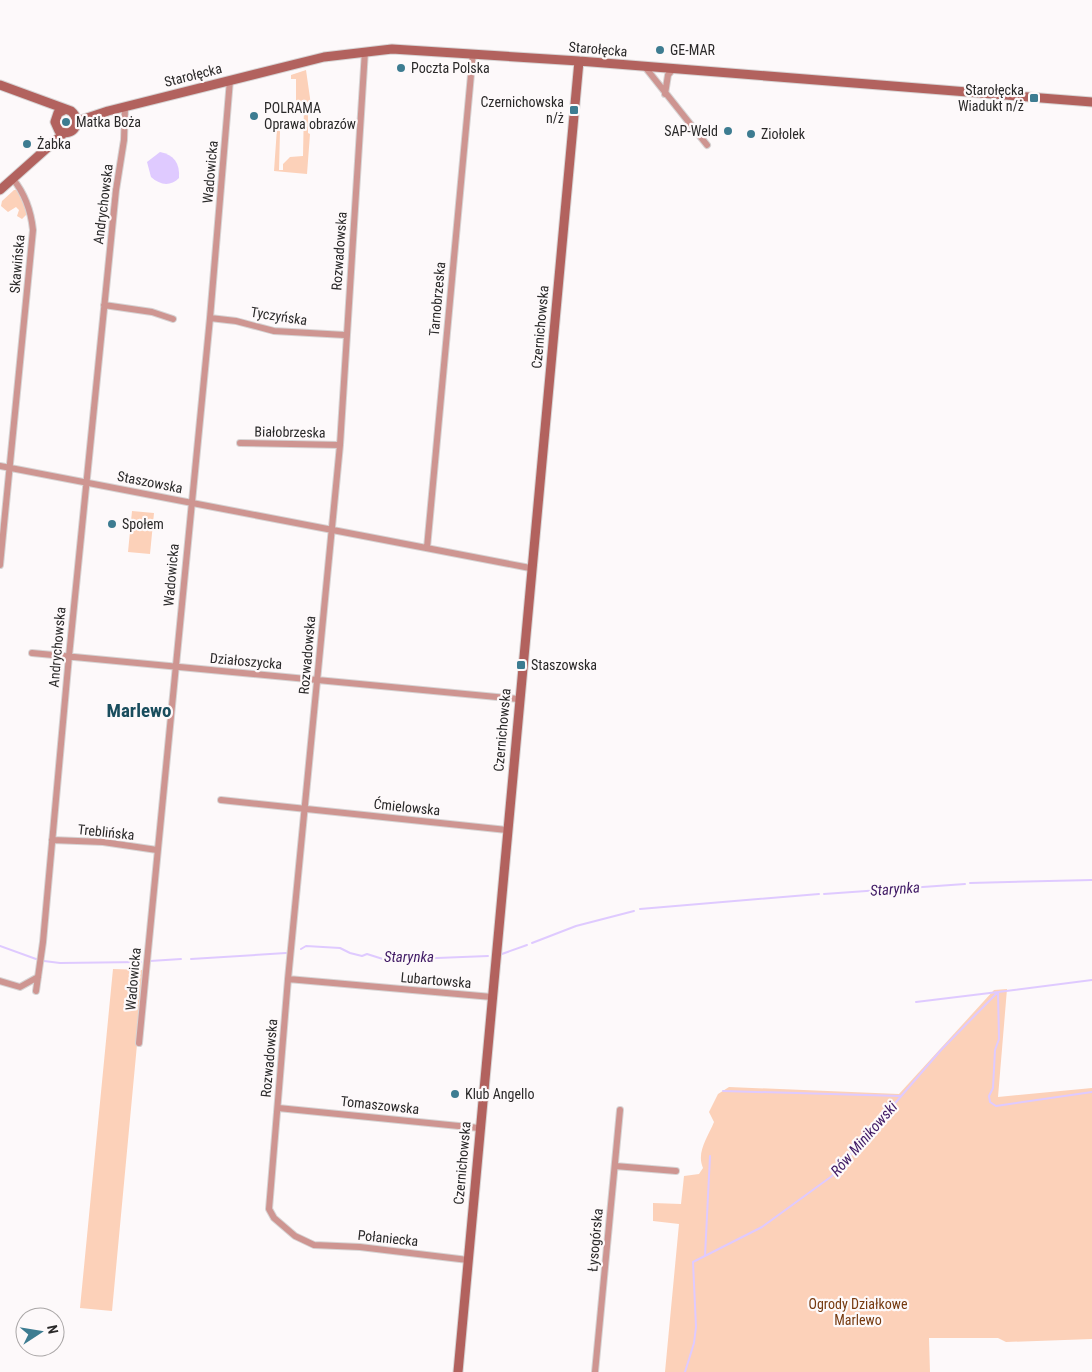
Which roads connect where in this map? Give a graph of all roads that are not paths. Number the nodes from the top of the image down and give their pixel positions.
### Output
1 (365, 51) junction
2 (472, 53) junction
3 (578, 61) junction
4 (645, 67) junction
5 (673, 69) junction
6 (230, 80) junction
7 (0, 85) edge
8 (665, 94) junction
9 (27, 97) junction
10 (1092, 102) edge
11 (124, 107) junction
12 (64, 110) junction
13 (56, 116) junction
14 (76, 117) junction
15 (60, 131) junction
16 (707, 145) dead end
17 (13, 179) junction
18 (0, 190) edge
19 (104, 305) junction
20 (210, 318) junction
21 (173, 319) dead end
22 (346, 335) junction
23 (240, 443) dead end
24 (340, 445) junction
25 (0, 466) edge
26 (10, 468) junction
27 (86, 482) junction
28 (190, 503) junction
29 (331, 530) junction
30 (426, 548) junction
31 (0, 565) edge
32 (530, 568) junction
33 (32, 653) dead end
34 (69, 656) junction
35 (175, 667) junction
36 (318, 680) junction
37 (518, 699) junction
38 (221, 800) dead end
39 (306, 810) junction
40 (507, 830) junction
41 (52, 840) junction
42 (157, 850) junction
43 (38, 977) junction
44 (288, 979) junction
45 (0, 981) edge
46 (36, 991) dead end
47 (492, 997) junction
48 (140, 1043) dead end
49 (278, 1108) junction
50 (620, 1110) dead end
51 (479, 1128) junction
52 (615, 1166) junction
53 (676, 1171) dead end
54 (306, 1243) joint
55 (468, 1260) junction
56 (458, 1372) edge
57 (595, 1372) edge

1 - 2 street, Starołęcka
1 - 6 street, Starołęcka
1 - 22 street, Rozwadowska
2 - 3 street, Starołęcka
2 - 30 street, Tarnobrzeska
3 - 4 street, Starołęcka
3 - 32 street, Czernichowska
4 - 5 street, Starołęcka
4 - 8 street
5 - 8 street
5 - 10 street, Starołęcka
6 - 11 street, Starołęcka
6 - 20 street, Wadowicka
7 - 9 street
8 - 16 street
9 - 12 street
9 - 13 street
11 - 14 street, Starołęcka
11 - 19 street, Andrychowska
12 - 13 street
12 - 14 street
13 - 15 street
14 - 15 street
15 - 17 street
17 - 18 street
17 - 26 street, Skawińska
19 - 21 street
19 - 27 street, Andrychowska
20 - 22 street, Tyczyńska
20 - 28 street, Wadowicka
22 - 24 street, Rozwadowska
23 - 24 street, Białobrzeska
24 - 29 street, Rozwadowska
25 - 26 street, Staszowska
26 - 27 street, Staszowska
26 - 31 street, Skawińska
27 - 28 street, Staszowska
27 - 34 street, Andrychowska
28 - 29 street, Staszowska
28 - 35 street, Wadowicka
29 - 30 street, Staszowska
29 - 36 street, Rozwadowska
30 - 32 street, Staszowska
32 - 37 street, Czernichowska
33 - 34 street, Działoszycka
34 - 35 street, Działoszycka
34 - 41 street, Andrychowska
35 - 36 street, Działoszycka
35 - 42 street, Wadowicka
36 - 37 street, Działoszycka
36 - 39 street, Rozwadowska
37 - 40 street, Czernichowska
38 - 39 street, Ćmielowska
39 - 40 street, Ćmielowska
39 - 44 street, Rozwadowska
40 - 47 street, Czernichowska
41 - 42 street, Treblińska
41 - 43 street, Andrychowska
42 - 48 street, Wadowicka
43 - 45 street
43 - 46 street, Andrychowska
44 - 47 street, Lubartowska
44 - 49 street, Rozwadowska
47 - 51 street, Czernichowska
49 - 51 street, Tomaszowska
49 - 54 street, Rozwadowska
50 - 52 street, Łysogórska
51 - 55 street, Czernichowska
52 - 53 street
52 - 57 street, Łysogórska
54 - 55 street, Połaniecka
55 - 56 street, Czernichowska

